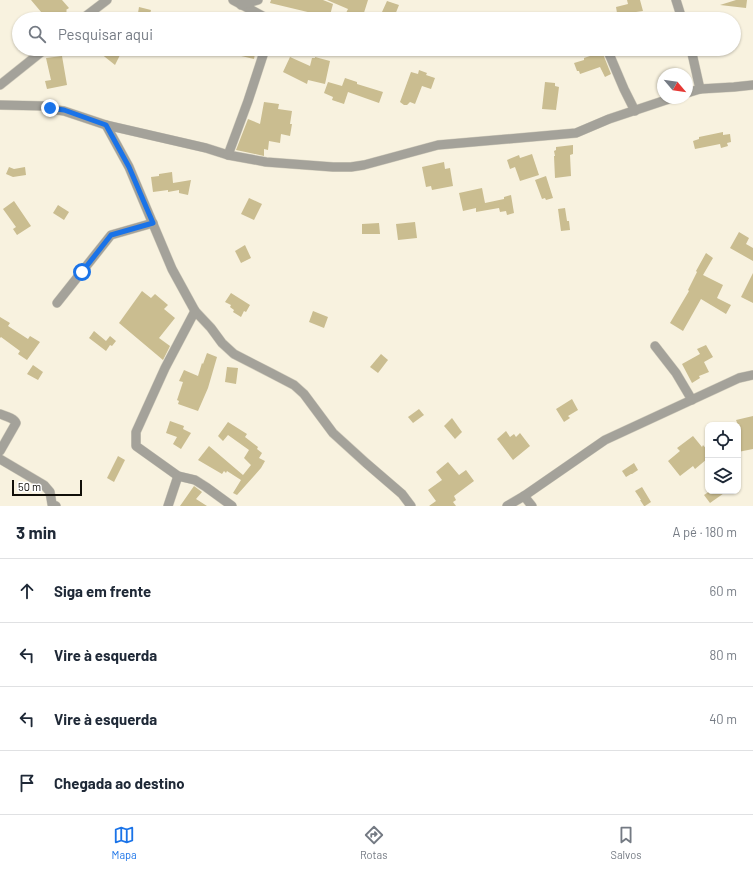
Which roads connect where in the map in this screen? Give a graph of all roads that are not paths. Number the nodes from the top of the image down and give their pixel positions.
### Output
1 (107, 0) edge
2 (233, 0) edge
3 (258, 0) edge
4 (676, 0) edge
5 (94, 4) edge
6 (241, 5) junction
7 (88, 12) edge
8 (254, 12) edge
9 (680, 12) edge
10 (36, 56) edge
11 (263, 56) edge
12 (610, 56) edge
13 (693, 56) edge
14 (0, 85) edge
15 (753, 85) edge
16 (700, 89) junction
17 (693, 91) edge
18 (657, 103) edge
19 (0, 105) edge
20 (635, 111) junction
21 (106, 125) junction
22 (228, 155) junction
23 (153, 223) junction
24 (57, 303) dead end
25 (195, 311) junction
26 (655, 346) dead end
27 (753, 375) edge
28 (692, 400) junction
29 (0, 414) edge
30 (0, 451) edge
31 (0, 459) edge
32 (178, 476) junction
33 (524, 496) junction
34 (56, 506) edge
35 (168, 506) edge
36 (232, 506) edge
37 (411, 506) edge
38 (507, 506) edge
39 (532, 506) edge

1 - 5 street
2 - 6 street
3 - 6 street
4 - 9 street
5 - 7 street
6 - 8 street
10 - 14 street
11 - 22 street
12 - 20 street
13 - 16 street
15 - 16 street
16 - 17 street
18 - 20 street
19 - 21 street
20 - 22 street
21 - 22 street
21 - 23 street
23 - 24 street
23 - 25 street
25 - 32 street
25 - 37 street
26 - 28 street
27 - 28 street
28 - 33 street
29 - 30 street
31 - 34 street
32 - 35 street
32 - 36 street
33 - 38 street
33 - 39 street

